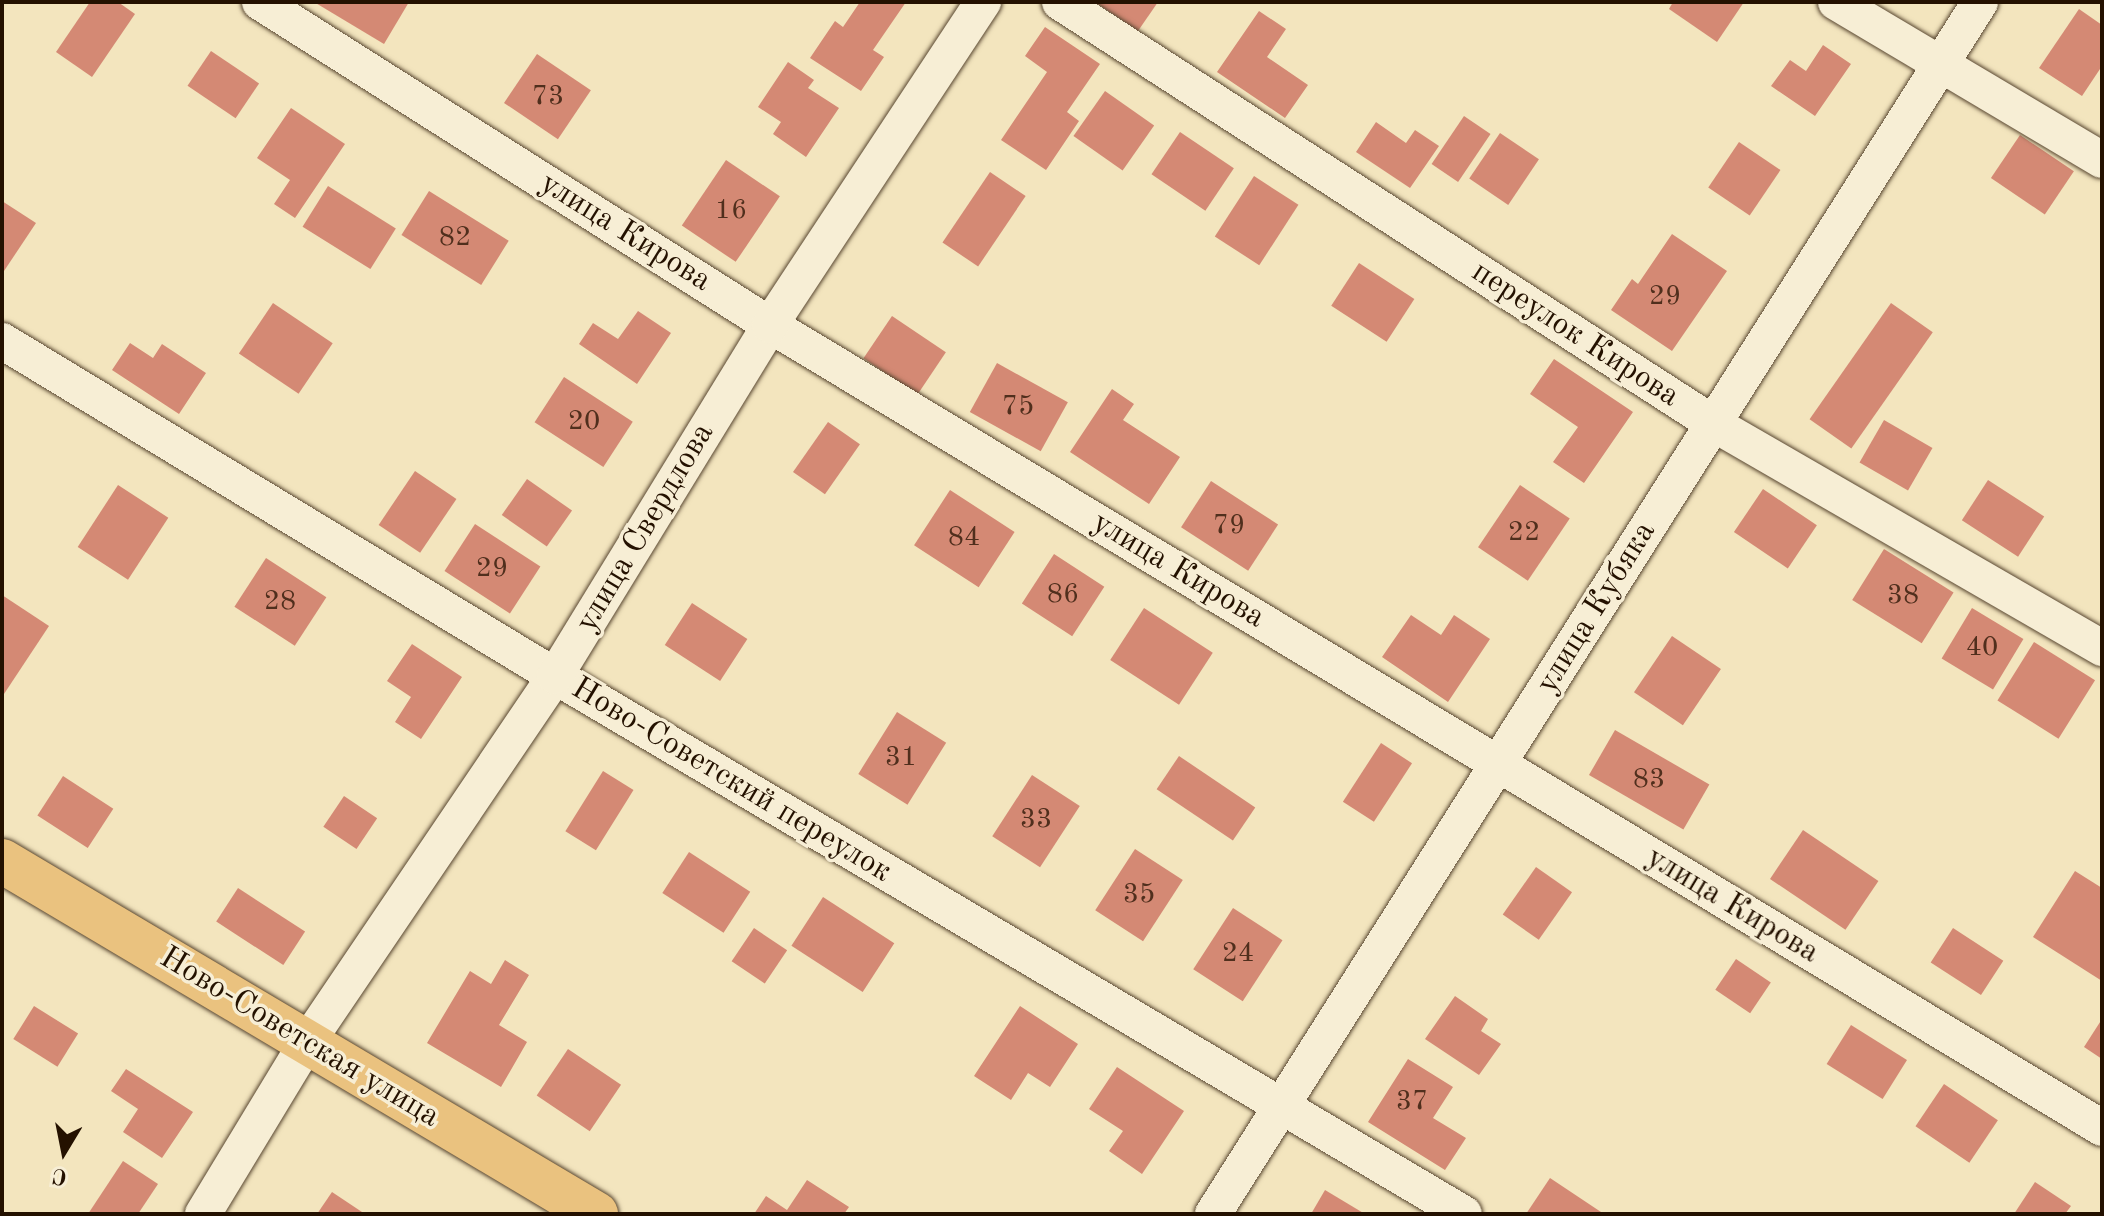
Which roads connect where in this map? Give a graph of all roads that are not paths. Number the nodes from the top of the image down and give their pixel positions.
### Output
1 (260, 2) edge
2 (983, 2) edge
3 (1060, 2) edge
4 (1836, 2) edge
5 (1980, 2) edge
6 (1940, 65) junction
7 (2102, 160) edge
8 (770, 325) junction
9 (2, 341) edge
10 (1714, 424) junction
11 (2102, 648) edge
12 (555, 676) junction
13 (1499, 765) junction
14 (2, 861) edge
15 (306, 1044) junction
16 (1281, 1105) junction
17 (2102, 1128) edge
18 (203, 1214) edge
19 (596, 1214) edge
20 (1213, 1214) edge
21 (1464, 1214) edge

1 - 8 street, улица Кирова
2 - 8 street, улица Свердлова
3 - 10 street, переулок Кирова
4 - 6 street
5 - 6 street, улица Кубяка
6 - 7 street
6 - 10 street, улица Кубяка
8 - 12 street, улица Свердлова
8 - 13 street, улица Кирова
9 - 12 street, Ново-Советский переулок
10 - 11 street, переулок Кирова
10 - 13 street, улица Кубяка
12 - 15 street, улица Свердлова
12 - 16 street, Ново-Советский переулок
13 - 16 street, улица Кубяка
13 - 17 street, улица Кирова
14 - 15 main road, Ново-Советская улица
15 - 18 street, улица Свердлова
15 - 19 main road, Ново-Советская улица
16 - 20 street, улица Кубяка
16 - 21 street, Ново-Советский переулок

